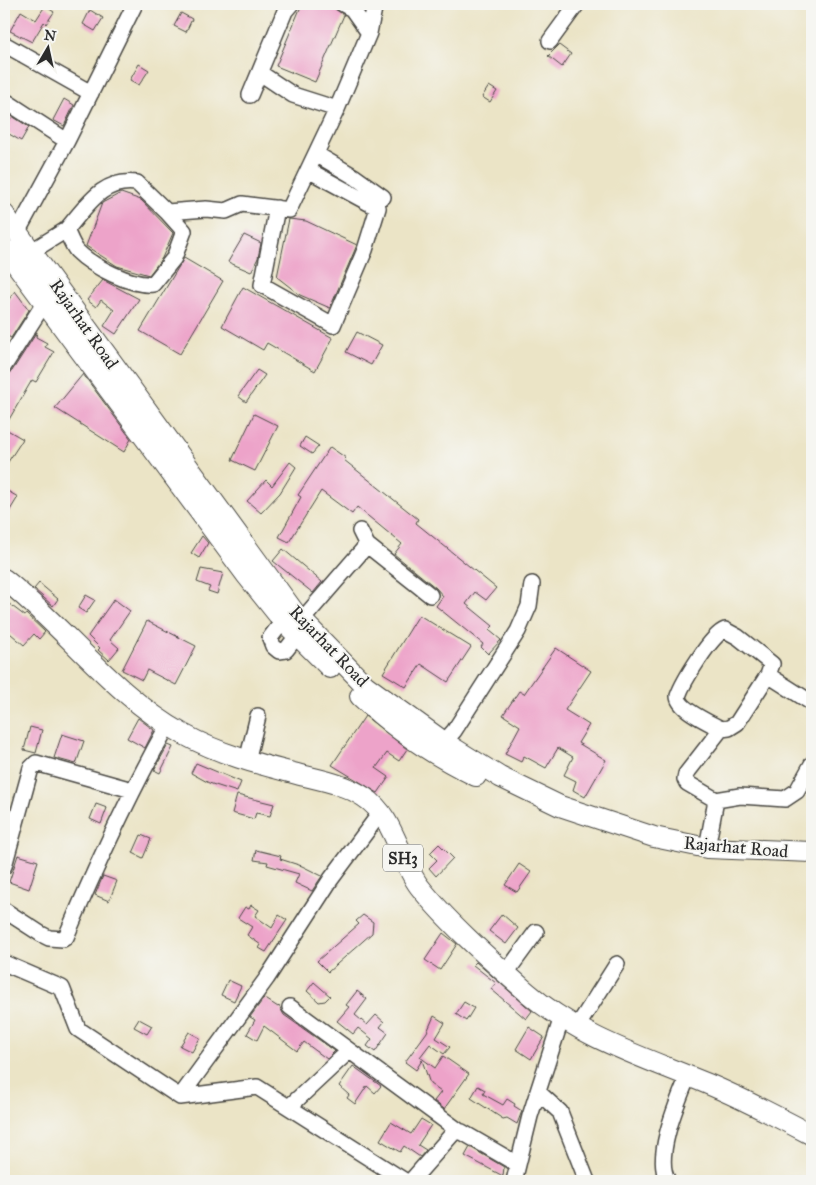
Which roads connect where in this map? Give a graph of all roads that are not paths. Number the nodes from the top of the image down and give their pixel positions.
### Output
1 (135, 4) edge
2 (291, 4) edge
3 (343, 4) edge
4 (375, 4) edge
5 (577, 4) edge
6 (368, 33) junction
7 (550, 41) dead end
8 (4, 44) edge
9 (260, 72) junction
10 (90, 93) junction
11 (250, 95) dead end
12 (4, 100) edge
13 (337, 109) junction
14 (67, 140) junction
15 (316, 154) junction
16 (308, 170) junction
17 (383, 197) dead end
18 (277, 208) junction
19 (167, 212) junction
20 (4, 214) edge
21 (66, 230) junction
22 (18, 231) junction
23 (4, 248) edge
24 (32, 251) junction
25 (57, 287) junction
26 (43, 303) junction
27 (4, 366) edge
28 (360, 531) dead end
29 (367, 545) junction
30 (4, 579) edge
31 (532, 584) dead end
32 (430, 595) dead end
33 (297, 623) junction
34 (768, 675) junction
35 (812, 704) edge
36 (258, 716) dead end
37 (168, 725) junction
38 (721, 729) junction
39 (444, 742) junction
40 (247, 761) junction
41 (812, 764) edge
42 (132, 790) junction
43 (716, 800) junction
44 (381, 812) junction
45 (707, 848) junction
46 (812, 852) edge
47 (812, 863) edge
48 (4, 866) edge
49 (4, 910) edge
50 (536, 932) dead end
51 (4, 963) edge
52 (617, 964) dead end
53 (506, 973) junction
54 (290, 1007) dead end
55 (569, 1022) junction
56 (349, 1051) junction
57 (688, 1076) junction
58 (538, 1092) junction
59 (180, 1096) junction
60 (288, 1107) junction
61 (459, 1131) junction
62 (812, 1136) edge
63 (517, 1164) junction
64 (405, 1181) edge
65 (411, 1181) edge
66 (514, 1181) edge
67 (587, 1181) edge
68 (668, 1181) edge

1 - 10 street
2 - 9 street
3 - 6 street
4 - 6 street
5 - 7 street
6 - 13 street
8 - 10 street
9 - 11 street
9 - 13 street
10 - 14 street
12 - 14 street
13 - 15 street
14 - 22 street
15 - 16 street
15 - 17 street
16 - 18 street
16 - 18 street
18 - 19 street
19 - 21 street
19 - 21 street
20 - 22 main road, Rajarhat Road
21 - 24 street
22 - 24 main road, Rajarhat Road
23 - 26 main road
24 - 25 main road, Rajarhat Road
25 - 26 street
25 - 33 main road, Rajarhat Road
26 - 27 street
26 - 33 main road
28 - 29 street
29 - 32 street
29 - 33 street
30 - 37 main road, SH3
31 - 39 street
33 - 39 main road, Rajarhat Road
33 - 47 main road
34 - 35 street
34 - 38 street
34 - 38 street
36 - 40 street
37 - 40 main road, SH3
37 - 42 street
38 - 43 street
39 - 45 main road, Rajarhat Road
40 - 44 main road, SH3
41 - 43 street
42 - 48 street
42 - 49 street
43 - 45 street
44 - 53 main road, SH3
44 - 59 street
45 - 46 main road, Rajarhat Road
50 - 53 street
51 - 59 street
52 - 55 street
53 - 55 main road, SH3
54 - 56 street
55 - 57 main road, SH3
55 - 58 street
56 - 60 street
56 - 61 street
57 - 62 main road, SH3
57 - 68 street
58 - 63 street
58 - 67 street
59 - 60 street
60 - 64 street
61 - 63 street
61 - 65 street
63 - 66 street

